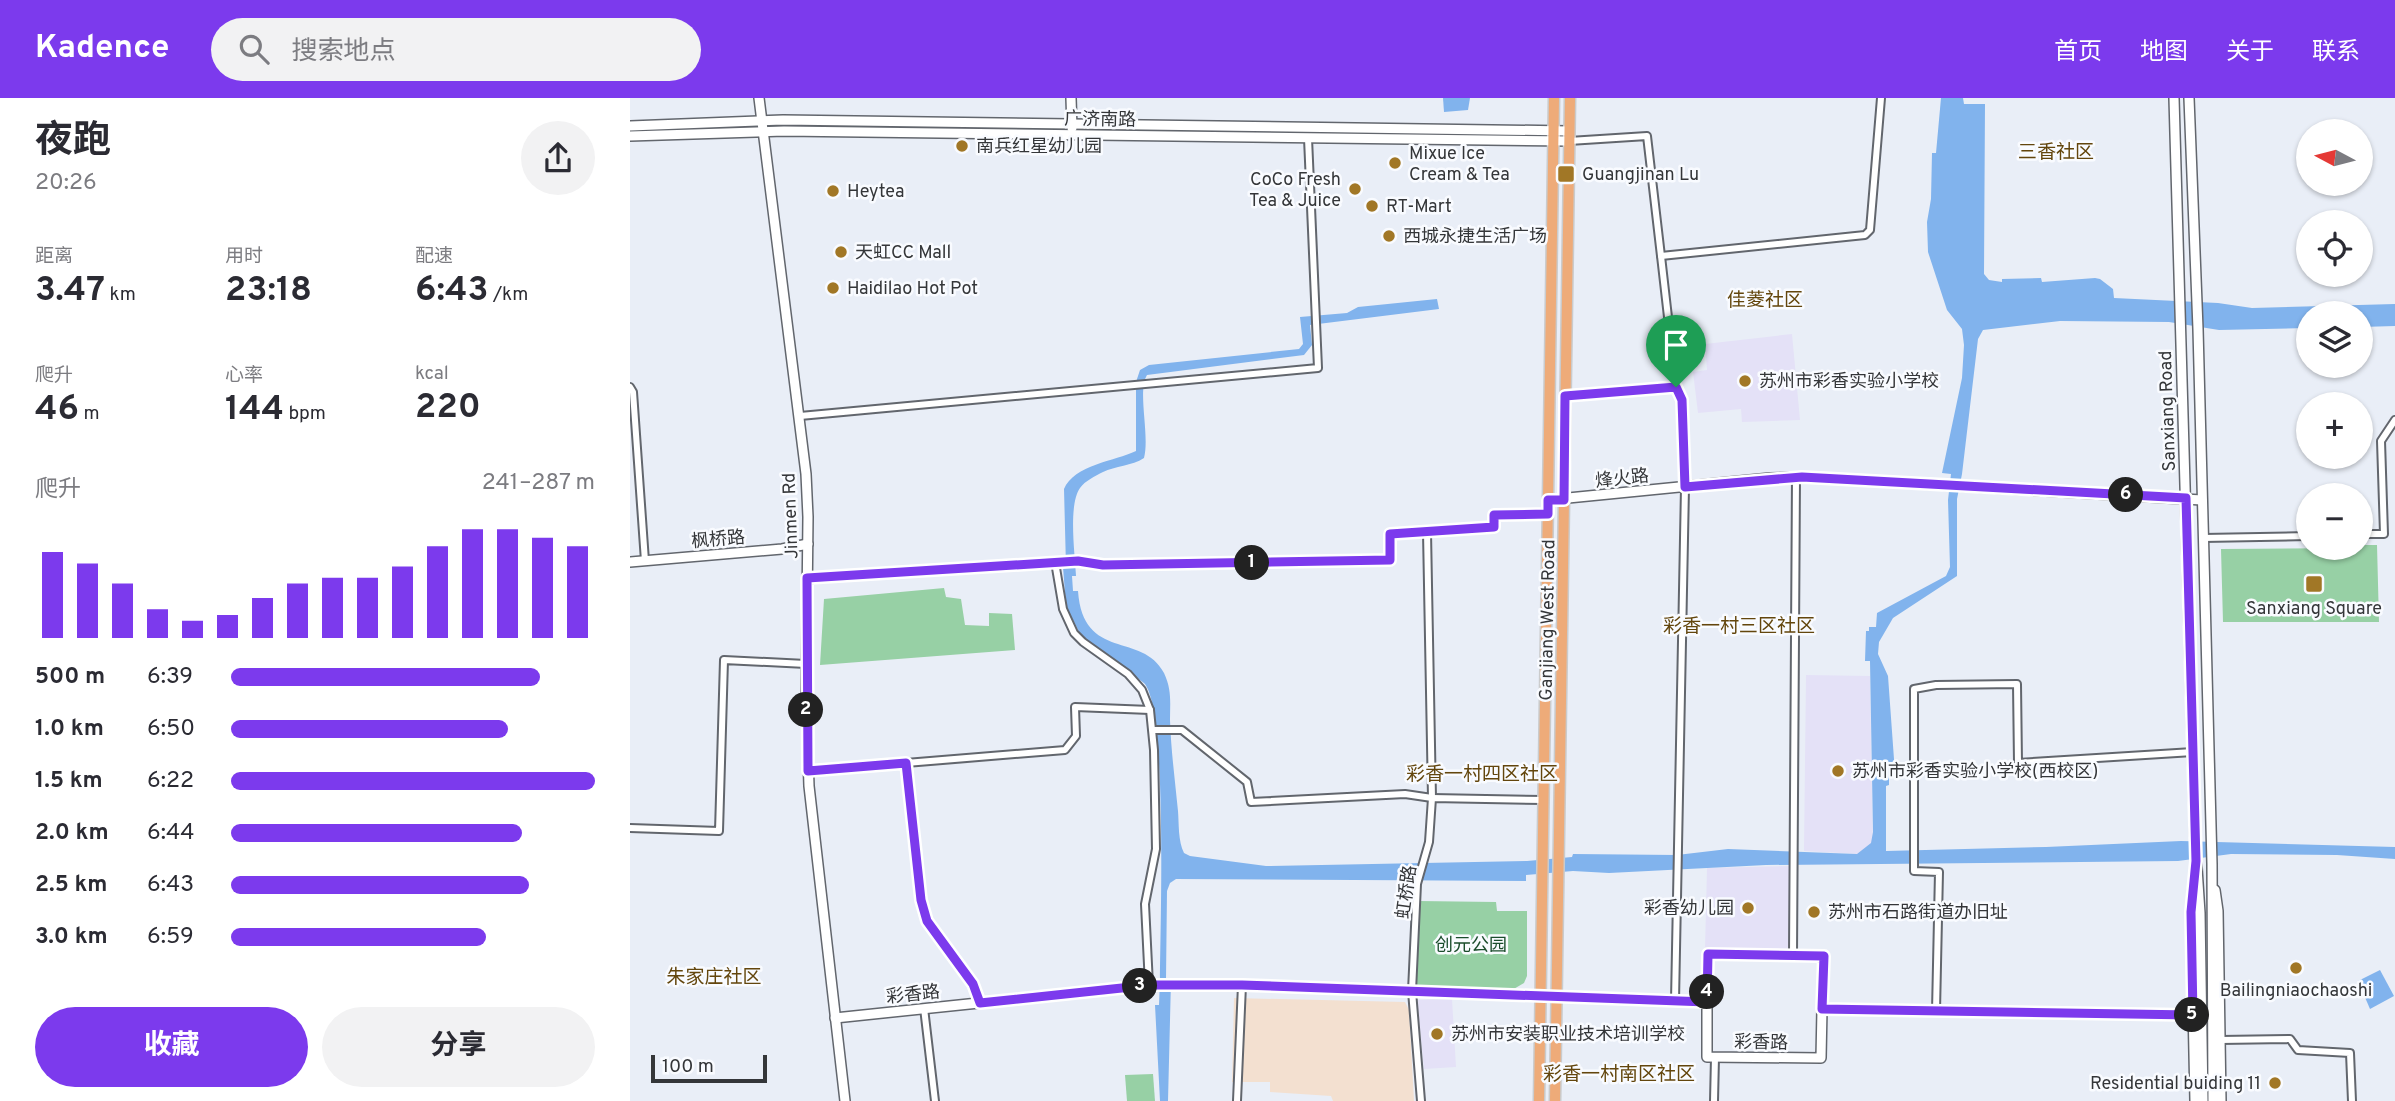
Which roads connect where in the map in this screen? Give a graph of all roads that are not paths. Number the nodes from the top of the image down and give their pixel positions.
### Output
1 (759, 98) edge
2 (1071, 98) edge
3 (1554, 98) edge
4 (1570, 98) edge
5 (1881, 98) edge
6 (2174, 98) edge
7 (2189, 98) edge
8 (761, 121) junction
9 (630, 126) edge
10 (1071, 129) junction
11 (763, 132) junction
12 (630, 136) edge
13 (1553, 136) junction
14 (1569, 136) junction
15 (1308, 138) junction
16 (1661, 256) junction
17 (630, 387) edge
18 (1676, 387) junction
19 (1565, 396) junction
20 (800, 416) junction
21 (2395, 420) edge
22 (1796, 477) junction
23 (1685, 487) junction
24 (2186, 498) junction
25 (2202, 499) junction
26 (1548, 500) junction
27 (1564, 500) junction
28 (1548, 514) junction
29 (1427, 532) junction
30 (2373, 534) edge
31 (2296, 536) edge
32 (2203, 538) junction
33 (808, 544) junction
34 (645, 561) junction
35 (630, 562) edge
36 (1055, 562) junction
37 (807, 578) junction
38 (806, 664) junction
39 (1150, 710) junction
40 (1154, 730) junction
41 (2193, 752) junction
42 (906, 763) junction
43 (808, 771) junction
44 (1432, 798) junction
45 (1544, 800) junction
46 (630, 828) edge
47 (2196, 861) junction
48 (2211, 863) junction
49 (1793, 955) junction
50 (1150, 985) junction
51 (1242, 985) junction
52 (1412, 991) junction
53 (1540, 996) junction
54 (1556, 997) junction
55 (1675, 1001) junction
56 (1707, 1002) junction
57 (980, 1003) junction
58 (924, 1008) junction
59 (1822, 1009) junction
60 (1936, 1011) junction
61 (2193, 1015) junction
62 (835, 1018) junction
63 (2220, 1040) junction
64 (1715, 1057) junction
65 (845, 1101) edge
66 (935, 1101) edge
67 (1237, 1101) edge
68 (1421, 1101) edge
69 (1539, 1101) edge
70 (1555, 1101) edge
71 (1714, 1101) edge
72 (2195, 1101) edge
73 (2203, 1101) edge
74 (2213, 1101) edge
75 (2221, 1101) edge
76 (2352, 1101) edge

1 - 8 main road, Jinmen Rd
2 - 10 main road
3 - 13 main road, Ganjiang West Road
4 - 14 main road, Ganjiang West Road
5 - 16 street
6 - 24 main road, Sanxiang Road
7 - 25 main road, Sanxiang Road
8 - 9 main road, 广济南路
8 - 10 main road, 广济南路
8 - 11 main road, Jinmen Rd
10 - 11 main road, 广济南路
10 - 13 main road, 广济南路
10 - 15 main road, 广济南路
11 - 12 main road, 广济南路
11 - 20 main road, Jinmen Rd
13 - 14 main road, 广济南路
13 - 15 main road, 广济南路
13 - 26 main road, Ganjiang West Road
14 - 16 street
14 - 19 main road, Ganjiang West Road
15 - 20 street
16 - 18 street
17 - 34 street
18 - 19 street
18 - 23 street
19 - 27 main road, Ganjiang West Road
20 - 33 main road, Jinmen Rd
21 - 30 street
22 - 23 main road, 烽火路
22 - 24 main road, 烽火路
22 - 49 street
23 - 27 main road, 烽火路
23 - 55 street
24 - 25 main road, 烽火路
24 - 41 main road, Sanxiang Road
25 - 32 main road, Sanxiang Road
26 - 27 main road, 烽火路
26 - 28 main road, Ganjiang West Road
27 - 54 main road, Ganjiang West Road
28 - 29 street
28 - 45 main road, Ganjiang West Road
29 - 36 street
29 - 44 street, 虹桥路
31 - 32 street
32 - 48 main road, Sanxiang Road
33 - 34 main road, 枫桥路
33 - 37 main road, Jinmen Rd
34 - 35 main road, 枫桥路
36 - 37 street
36 - 39 street
37 - 38 main road, Jinmen Rd
38 - 43 main road, Jinmen Rd
38 - 46 street
39 - 40 street
39 - 42 street
40 - 44 street
40 - 50 street
41 - 47 main road, Sanxiang Road
41 - 60 street
42 - 43 street
42 - 57 street
43 - 62 main road, Jinmen Rd
44 - 45 street
44 - 52 street, 虹桥路
45 - 53 main road, Ganjiang West Road
47 - 61 main road
47 - 73 main road, Sanxiang Road
48 - 63 main road
48 - 74 main road, Sanxiang Road
49 - 56 main road, 彩香路
49 - 59 main road, 彩香路
50 - 51 main road, 彩香路
50 - 57 main road, 彩香路
51 - 52 main road, 彩香路
51 - 67 street
52 - 53 main road, 彩香路
52 - 68 street, 虹桥路
53 - 54 main road, 彩香路
53 - 69 main road, Ganjiang West Road
54 - 55 main road, 彩香路
54 - 70 main road, Ganjiang West Road
55 - 56 main road, 彩香路
56 - 64 main road, 彩香路
57 - 58 main road, 彩香路
58 - 62 main road, 彩香路
58 - 66 street
59 - 60 main road
59 - 64 main road, 彩香路
60 - 61 main road
61 - 72 main road
62 - 65 main road, Jinmen Rd
63 - 75 main road
63 - 76 street
64 - 71 street

